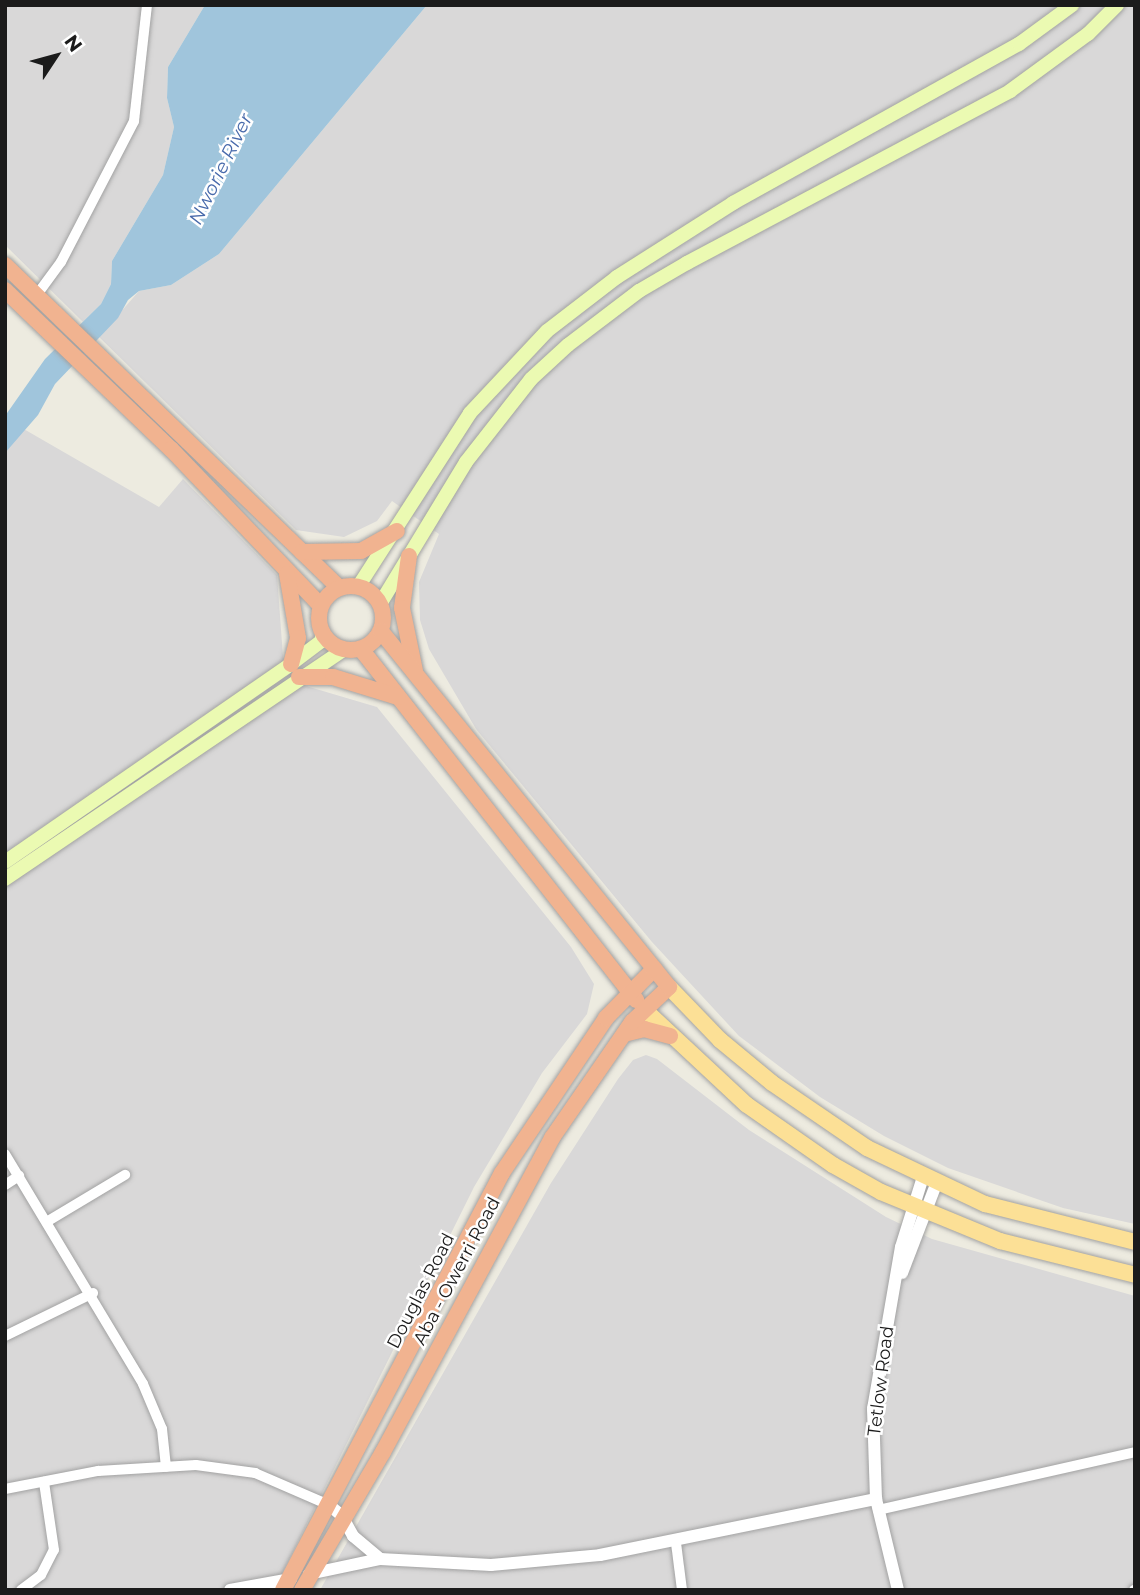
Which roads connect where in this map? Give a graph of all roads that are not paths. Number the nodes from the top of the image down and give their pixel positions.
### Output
1 (147, 5) edge
2 (1072, 5) edge
3 (1117, 5) edge
4 (5, 265) edge
5 (5, 290) edge
6 (39, 307) junction
7 (126, 394) junction
8 (397, 531) junction
9 (302, 552) junction
10 (409, 556) junction
11 (286, 569) junction
12 (358, 587) junction
13 (340, 588) junction
14 (380, 604) junction
15 (321, 606) junction
16 (381, 631) junction
17 (322, 633) junction
18 (361, 649) junction
19 (343, 650) junction
20 (295, 671) junction
21 (415, 674) junction
22 (399, 697) junction
23 (483, 760) junction
24 (461, 778) junction
25 (5, 862) edge
26 (5, 879) edge
27 (610, 968) junction
28 (654, 969) junction
29 (669, 987) junction
30 (630, 994) junction
31 (645, 1010) junction
32 (606, 1018) junction
33 (624, 1034) junction
34 (670, 1036) junction
35 (5, 1154) edge
36 (125, 1175) dead end
37 (19, 1176) junction
38 (930, 1180) junction
39 (5, 1185) edge
40 (919, 1210) junction
41 (48, 1221) junction
42 (1135, 1242) edge
43 (1135, 1275) edge
44 (93, 1293) junction
45 (5, 1336) edge
46 (1135, 1452) edge
47 (166, 1467) junction
48 (44, 1482) junction
49 (5, 1489) edge
50 (877, 1504) junction
51 (336, 1510) junction
52 (676, 1543) junction
53 (380, 1559) junction
54 (309, 1574) junction
55 (286, 1585) edge
56 (21, 1590) edge
57 (230, 1590) edge
58 (302, 1590) edge
59 (682, 1590) edge
60 (898, 1590) edge

1 - 6 street
2 - 8 main road
3 - 10 main road
4 - 6 highway
5 - 6 highway
6 - 7 highway
7 - 9 highway
7 - 11 highway
8 - 9 highway
8 - 12 main road
9 - 13 highway
10 - 14 main road
10 - 21 highway
11 - 15 highway
11 - 20 highway
12 - 13 highway
12 - 14 highway
13 - 15 highway
14 - 16 highway
15 - 17 highway
16 - 18 highway
16 - 21 highway
17 - 19 highway
17 - 20 main road
18 - 19 highway
18 - 22 highway
19 - 20 main road
20 - 22 highway
20 - 25 main road
20 - 26 main road
21 - 23 highway
22 - 24 highway
23 - 24 highway
23 - 28 highway
24 - 27 highway
27 - 30 highway
27 - 32 highway
28 - 29 highway
28 - 30 highway
29 - 31 highway, Aba - Owerri Road
29 - 38 main road
30 - 31 highway
30 - 32 highway
31 - 33 highway, Aba - Owerri Road
31 - 34 main road
32 - 51 highway, Douglas Road
33 - 34 highway
33 - 51 highway, Aba - Owerri Road
34 - 40 main road
35 - 37 street
36 - 41 street
37 - 39 street
37 - 41 street
38 - 40 street, Tetlow Road
38 - 42 main road
40 - 43 main road
40 - 50 street, Tetlow Road
41 - 44 street
44 - 45 street
44 - 47 street
46 - 50 street
47 - 48 street
47 - 51 street
48 - 49 street
48 - 56 street
50 - 52 street
50 - 60 street, Tetlow Road
51 - 53 street
51 - 54 highway, Aba - Owerri Road
51 - 55 highway, Douglas Road
52 - 53 street
52 - 59 street
53 - 54 street
54 - 55 street
54 - 58 highway, Aba - Owerri Road
55 - 57 street

